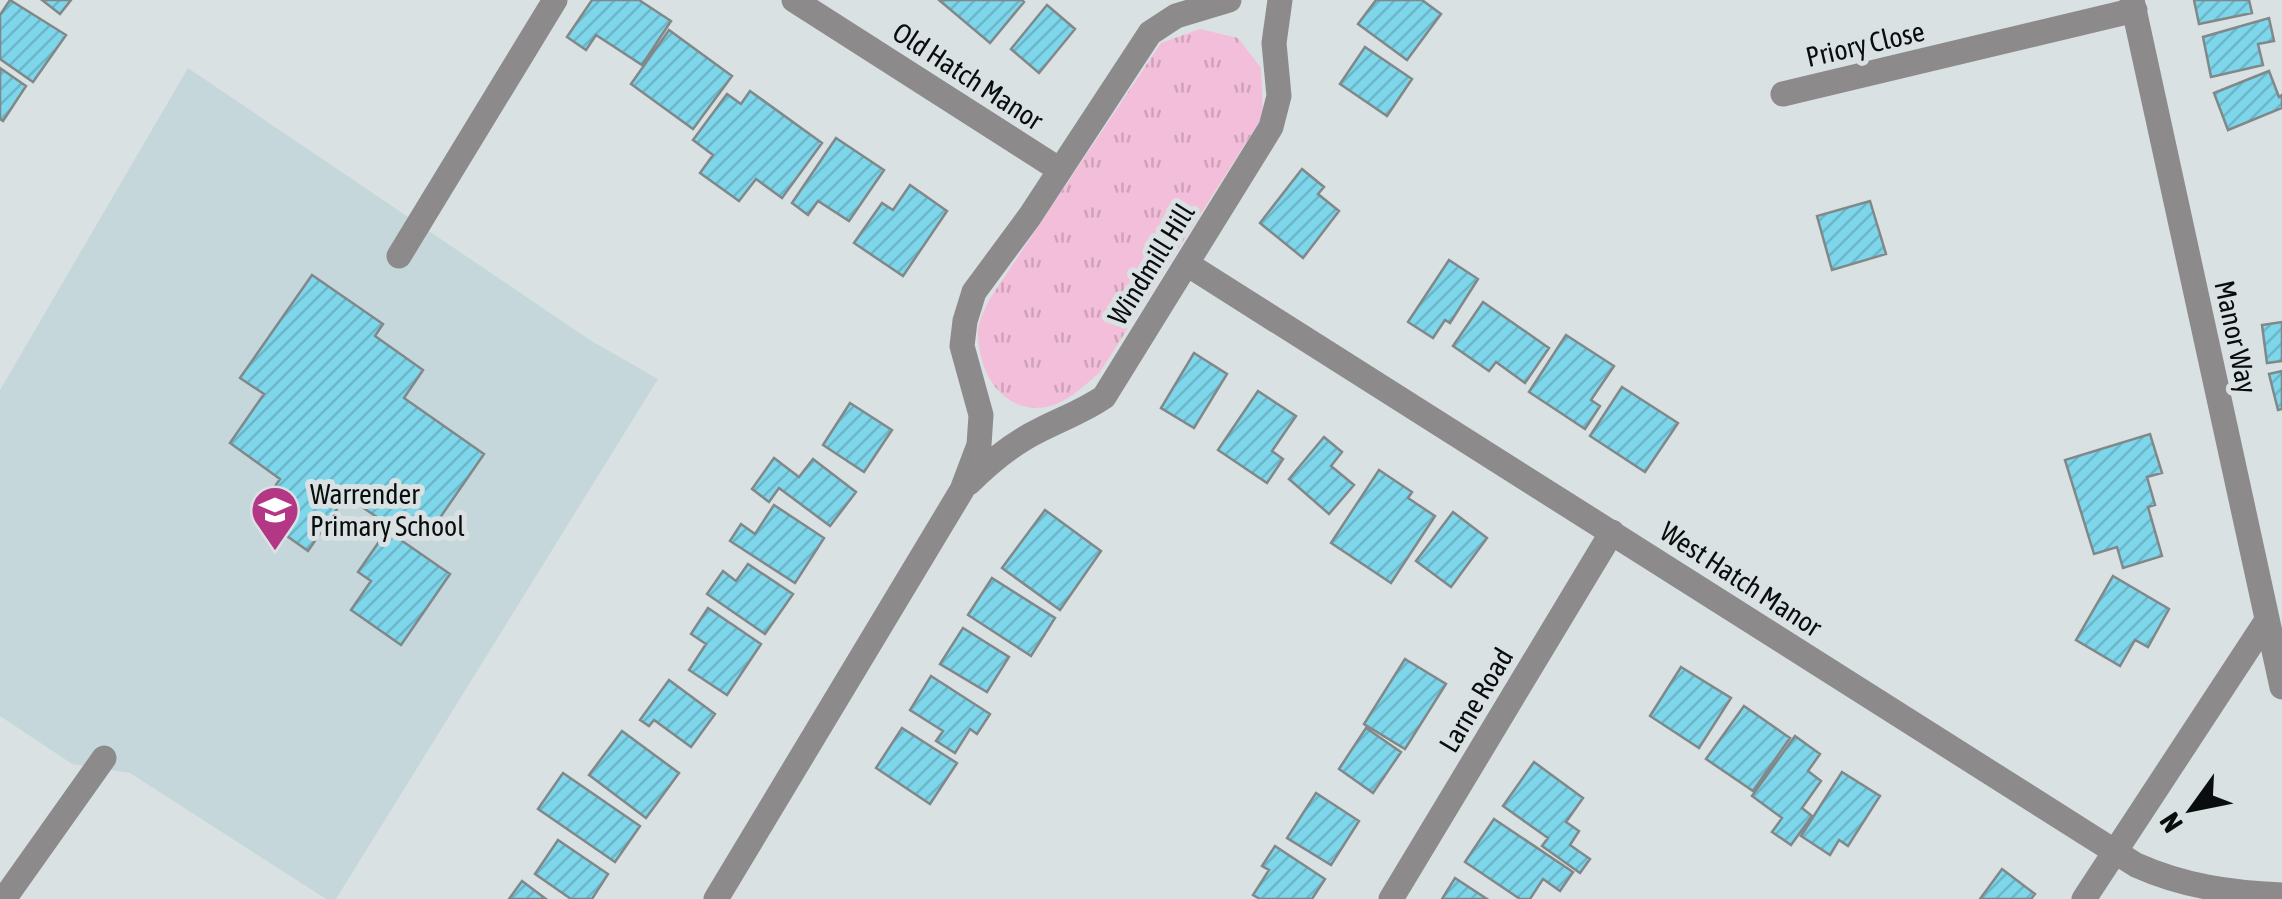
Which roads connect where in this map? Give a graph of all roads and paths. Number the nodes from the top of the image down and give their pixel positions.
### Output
1 (555, 0) edge
2 (794, 0) edge
3 (1229, 0) edge
4 (1280, 0) edge
5 (2133, 5) edge
6 (1784, 94) dead end
7 (1060, 170) junction
8 (399, 256) dead end
9 (1187, 264) junction
10 (962, 490) junction
11 (1612, 532) junction
12 (2267, 620) junction
13 (2282, 687) edge
14 (104, 758) dead end
15 (2115, 852) junction
16 (2282, 895) edge
17 (4, 899) edge
18 (716, 899) edge
19 (1391, 899) edge
20 (2084, 899) edge

1 - 8 street
2 - 7 street, Old Hatch Manor
3 - 7 street, Windmill Hill
4 - 9 street, Windmill Hill
5 - 6 street, Priory Close
5 - 12 street, Manor Way
7 - 10 street, Windmill Hill
9 - 10 street, Windmill Hill
9 - 11 street, West Hatch Manor
10 - 18 street, Windmill Hill
11 - 15 street, West Hatch Manor
11 - 19 street, Larne Road
12 - 13 street, Manor Way
12 - 15 street
14 - 17 street
15 - 16 street, West Hatch Manor
15 - 20 street

